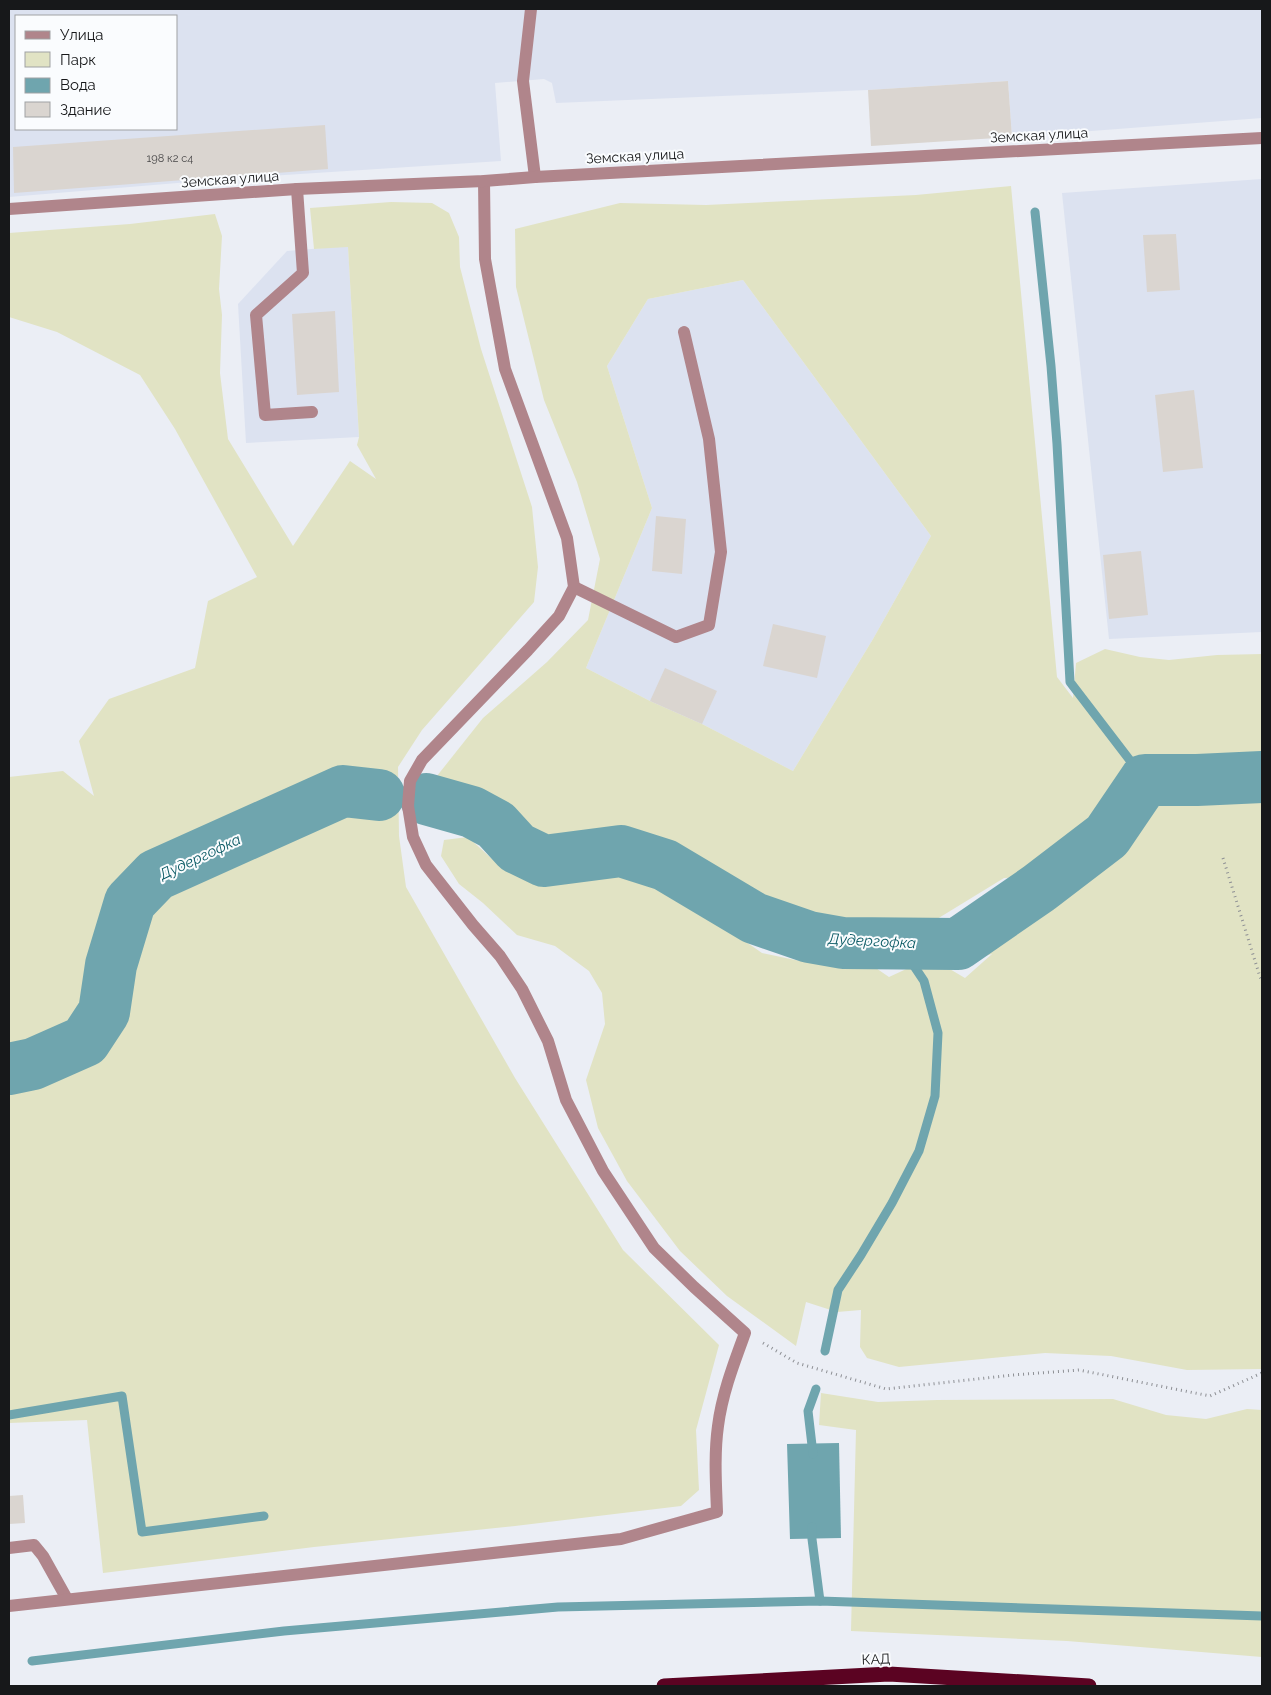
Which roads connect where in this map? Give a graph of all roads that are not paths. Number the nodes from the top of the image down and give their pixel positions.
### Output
1 (531, 9) edge
2 (1262, 138) edge
3 (534, 177) junction
4 (484, 181) junction
5 (297, 189) junction
6 (9, 209) edge
7 (684, 332) dead end
8 (312, 412) dead end
9 (574, 587) junction
10 (9, 1548) edge
11 (67, 1600) junction
12 (9, 1606) edge
13 (664, 1686) edge
14 (1089, 1686) edge

1 - 3 street
2 - 3 street, Земская улица
3 - 4 street, Земская улица
4 - 5 street, Земская улица
4 - 9 street
5 - 6 street, Земская улица
5 - 8 street
7 - 9 street
9 - 11 street
10 - 11 street
11 - 12 street
13 - 14 highway, КАД

